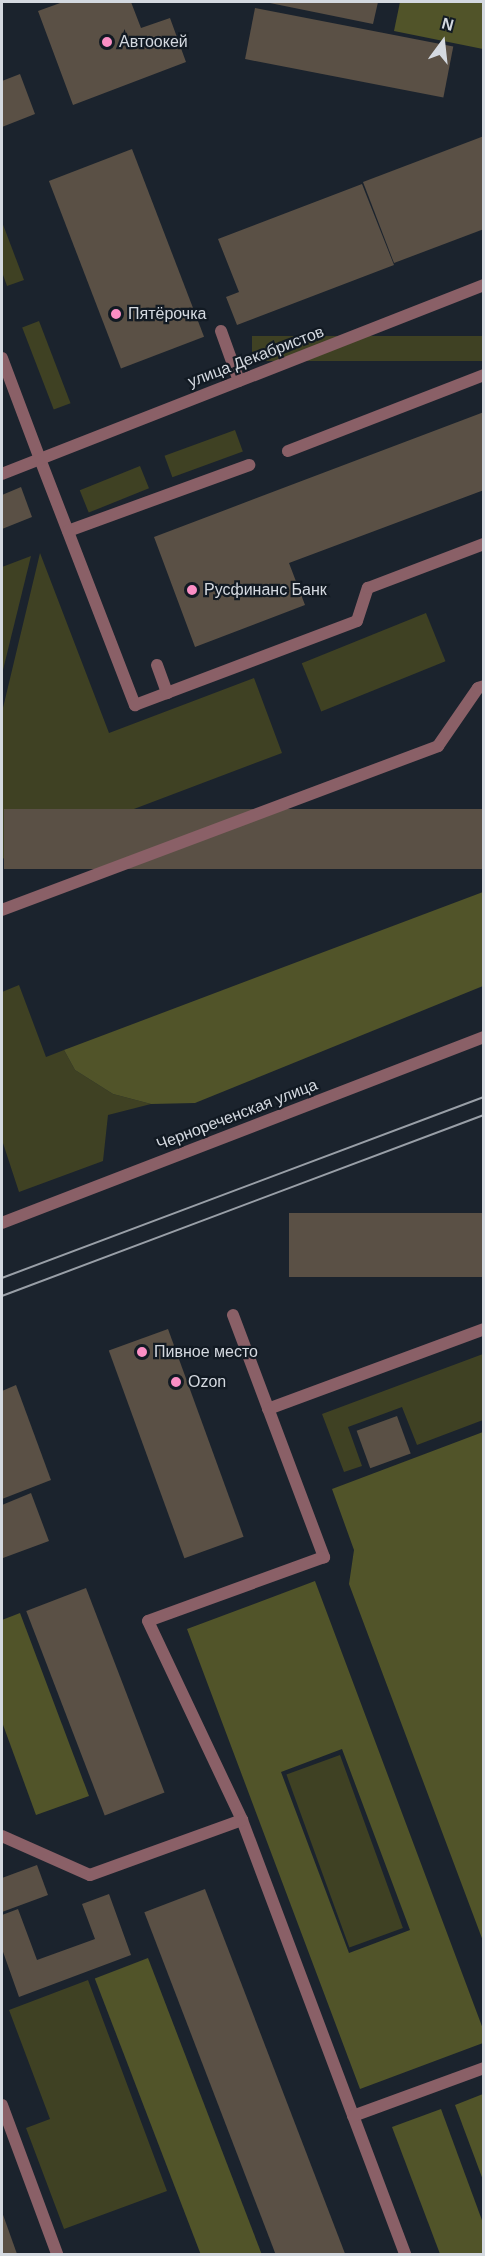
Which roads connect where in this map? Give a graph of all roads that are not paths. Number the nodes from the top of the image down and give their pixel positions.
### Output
1 (483, 285) edge
2 (221, 331) dead end
3 (2, 358) edge
4 (483, 375) edge
5 (239, 381) junction
6 (288, 451) dead end
7 (40, 459) junction
8 (249, 465) dead end
9 (2, 474) edge
10 (68, 531) junction
11 (483, 544) edge
12 (157, 666) dead end
13 (483, 686) edge
14 (167, 693) junction
15 (2, 910) edge
16 (483, 1037) edge
17 (2, 1222) edge
18 (233, 1315) dead end
19 (483, 1329) edge
20 (268, 1409) junction
21 (242, 1820) junction
22 (2, 1836) edge
23 (483, 2067) edge
24 (2, 2106) edge
25 (353, 2116) junction
26 (57, 2254) edge
27 (405, 2254) edge

1 - 5 street, улица Декабристов
2 - 5 street
3 - 7 street
4 - 6 street
5 - 7 street, улица Декабристов
7 - 9 street, улица Декабристов
7 - 10 street
8 - 10 street
10 - 14 street
11 - 14 street
12 - 14 street
13 - 15 street
16 - 17 street, Чернореченская улица
18 - 20 street
19 - 20 street
20 - 21 street
21 - 22 street
21 - 25 street
23 - 25 street
24 - 26 street
25 - 27 street

